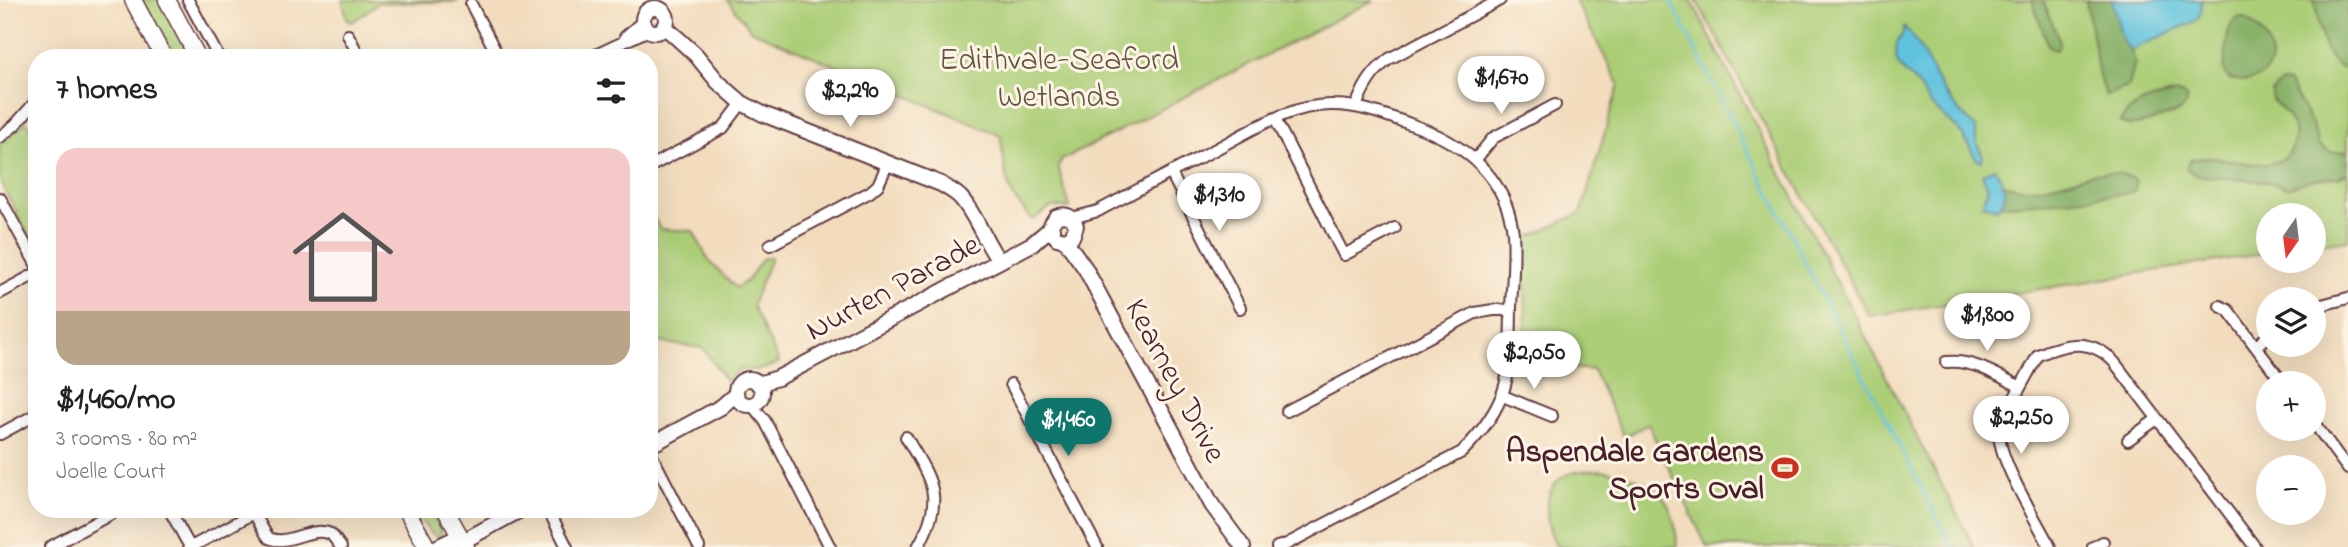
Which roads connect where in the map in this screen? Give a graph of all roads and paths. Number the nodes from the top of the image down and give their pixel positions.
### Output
1 (133, 0) edge
2 (167, 0) edge
3 (188, 0) edge
4 (1500, 0) edge
5 (471, 4) dead end
6 (649, 16) edge
7 (348, 35) dead end
8 (159, 49) edge
9 (193, 49) edge
10 (214, 49) edge
11 (355, 49) edge
12 (494, 49) edge
13 (606, 49) edge
14 (742, 103) junction
15 (1555, 104) dead end
16 (1356, 107) junction
17 (28, 110) edge
18 (1275, 119) junction
19 (0, 136) edge
20 (1476, 159) junction
21 (658, 162) edge
22 (888, 163) junction
23 (1171, 173) junction
24 (0, 198) edge
25 (1395, 228) dead end
26 (1066, 231) junction
27 (770, 245) dead end
28 (28, 249) edge
29 (996, 263) junction
30 (28, 278) edge
31 (0, 293) edge
32 (2348, 298) edge
33 (2326, 304) edge
34 (2220, 306) dead end
35 (1240, 308) dead end
36 (1511, 310) junction
37 (2256, 346) edge
38 (1946, 362) dead end
39 (1011, 384) dead end
40 (2019, 386) junction
41 (751, 396) junction
42 (1503, 396) junction
43 (1287, 411) dead end
44 (1552, 416) dead end
45 (28, 419) edge
46 (2158, 419) junction
47 (0, 434) edge
48 (906, 437) dead end
49 (2326, 439) edge
50 (2128, 440) dead end
51 (658, 443) edge
52 (658, 466) edge
53 (2348, 469) edge
54 (103, 518) edge
55 (174, 518) edge
56 (245, 518) edge
57 (262, 518) edge
58 (411, 518) edge
59 (450, 518) edge
60 (506, 518) edge
61 (552, 518) edge
62 (1228, 527) junction
63 (465, 542) edge
64 (1283, 546) edge
65 (50, 547) edge
66 (191, 547) edge
67 (341, 547) edge
68 (427, 547) edge
69 (437, 547) edge
70 (567, 547) edge
71 (699, 547) edge
72 (830, 547) edge
73 (918, 547) edge
74 (1097, 547) edge
75 (1243, 547) edge
76 (1251, 547) edge
77 (2050, 547) edge
78 (2255, 547) edge

1 - 8 main road
2 - 9 main road
3 - 10 street
4 - 16 street
5 - 12 street
6 - 13 street
6 - 14 street
7 - 11 street
14 - 21 street
14 - 22 street
15 - 20 street
16 - 18 street, Nurten Parade
16 - 20 street, Nurten Parade
17 - 19 street
18 - 23 street, Nurten Parade
18 - 25 street
20 - 36 street, Nurten Parade
22 - 27 street
22 - 29 street
23 - 26 street, Nurten Parade
23 - 35 street
24 - 28 street
26 - 29 street, Nurten Parade
26 - 62 street, Kearney Drive
29 - 41 street, Nurten Parade
30 - 31 street
32 - 33 street
34 - 37 street
36 - 42 street, Nurten Parade
36 - 43 street
38 - 40 street
39 - 74 street
40 - 46 street
40 - 77 street
41 - 51 street, Nurten Parade
41 - 72 street
42 - 44 street
42 - 64 street, Nurten Parade
45 - 47 street
46 - 50 street
46 - 78 street
48 - 73 street
49 - 53 street
52 - 71 street
54 - 65 street
55 - 66 street
56 - 66 street
57 - 67 street
58 - 68 main road
59 - 63 main road
60 - 63 street
61 - 70 street
62 - 75 street, Kearney Drive
62 - 76 street, Kearney Drive
63 - 69 street

